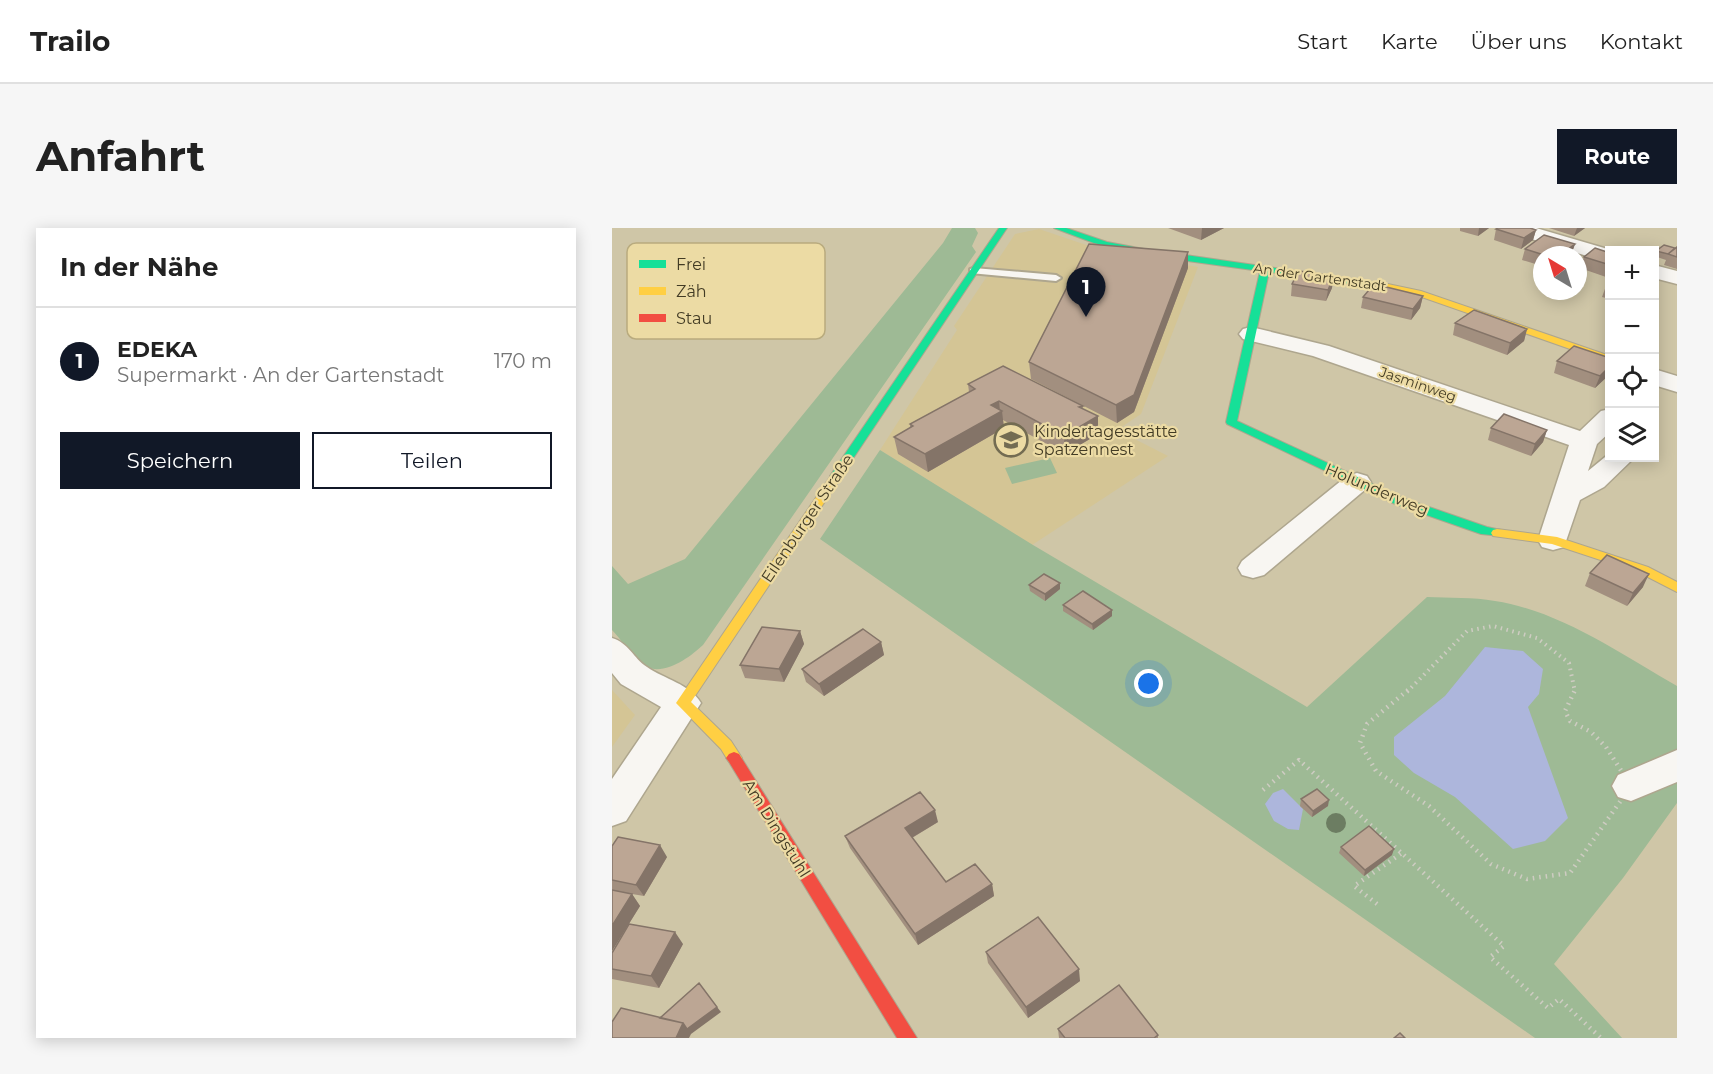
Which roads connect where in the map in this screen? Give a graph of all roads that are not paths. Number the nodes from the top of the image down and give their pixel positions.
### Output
1 (1003, 228) edge
2 (1058, 228) edge
3 (1515, 228) edge
4 (1605, 255) edge
5 (1265, 268) junction
6 (974, 271) junction
7 (1659, 273) edge
8 (1056, 278) dead end
9 (1677, 278) edge
10 (1251, 334) junction
11 (1605, 358) edge
12 (1659, 378) edge
13 (1677, 384) edge
14 (1605, 422) edge
15 (1584, 441) junction
16 (1615, 462) edge
17 (1357, 482) junction
18 (1566, 496) junction
19 (1553, 540) junction
20 (1253, 568) dead end
21 (1677, 588) edge
22 (612, 650) edge
23 (683, 703) junction
24 (1677, 765) edge
25 (1631, 786) road end
26 (612, 810) edge
27 (908, 1038) edge

1 - 6 street, Eilenburger Straße
2 - 5 street, An der Gartenstadt
3 - 4 street
5 - 10 street, Holunderweg
5 - 11 street, An der Gartenstadt
6 - 8 lane
6 - 23 street, Eilenburger Straße
7 - 9 street
10 - 15 street, Jasminweg
10 - 17 street, Holunderweg
12 - 13 street
14 - 15 street
15 - 18 street
16 - 18 street
17 - 19 street, Holunderweg
17 - 20 street
18 - 19 street
19 - 21 street, Holunderweg
22 - 23 street, Am Dingstuhl
23 - 26 street, Eilenburger Straße
23 - 27 street, Am Dingstuhl
24 - 25 street

